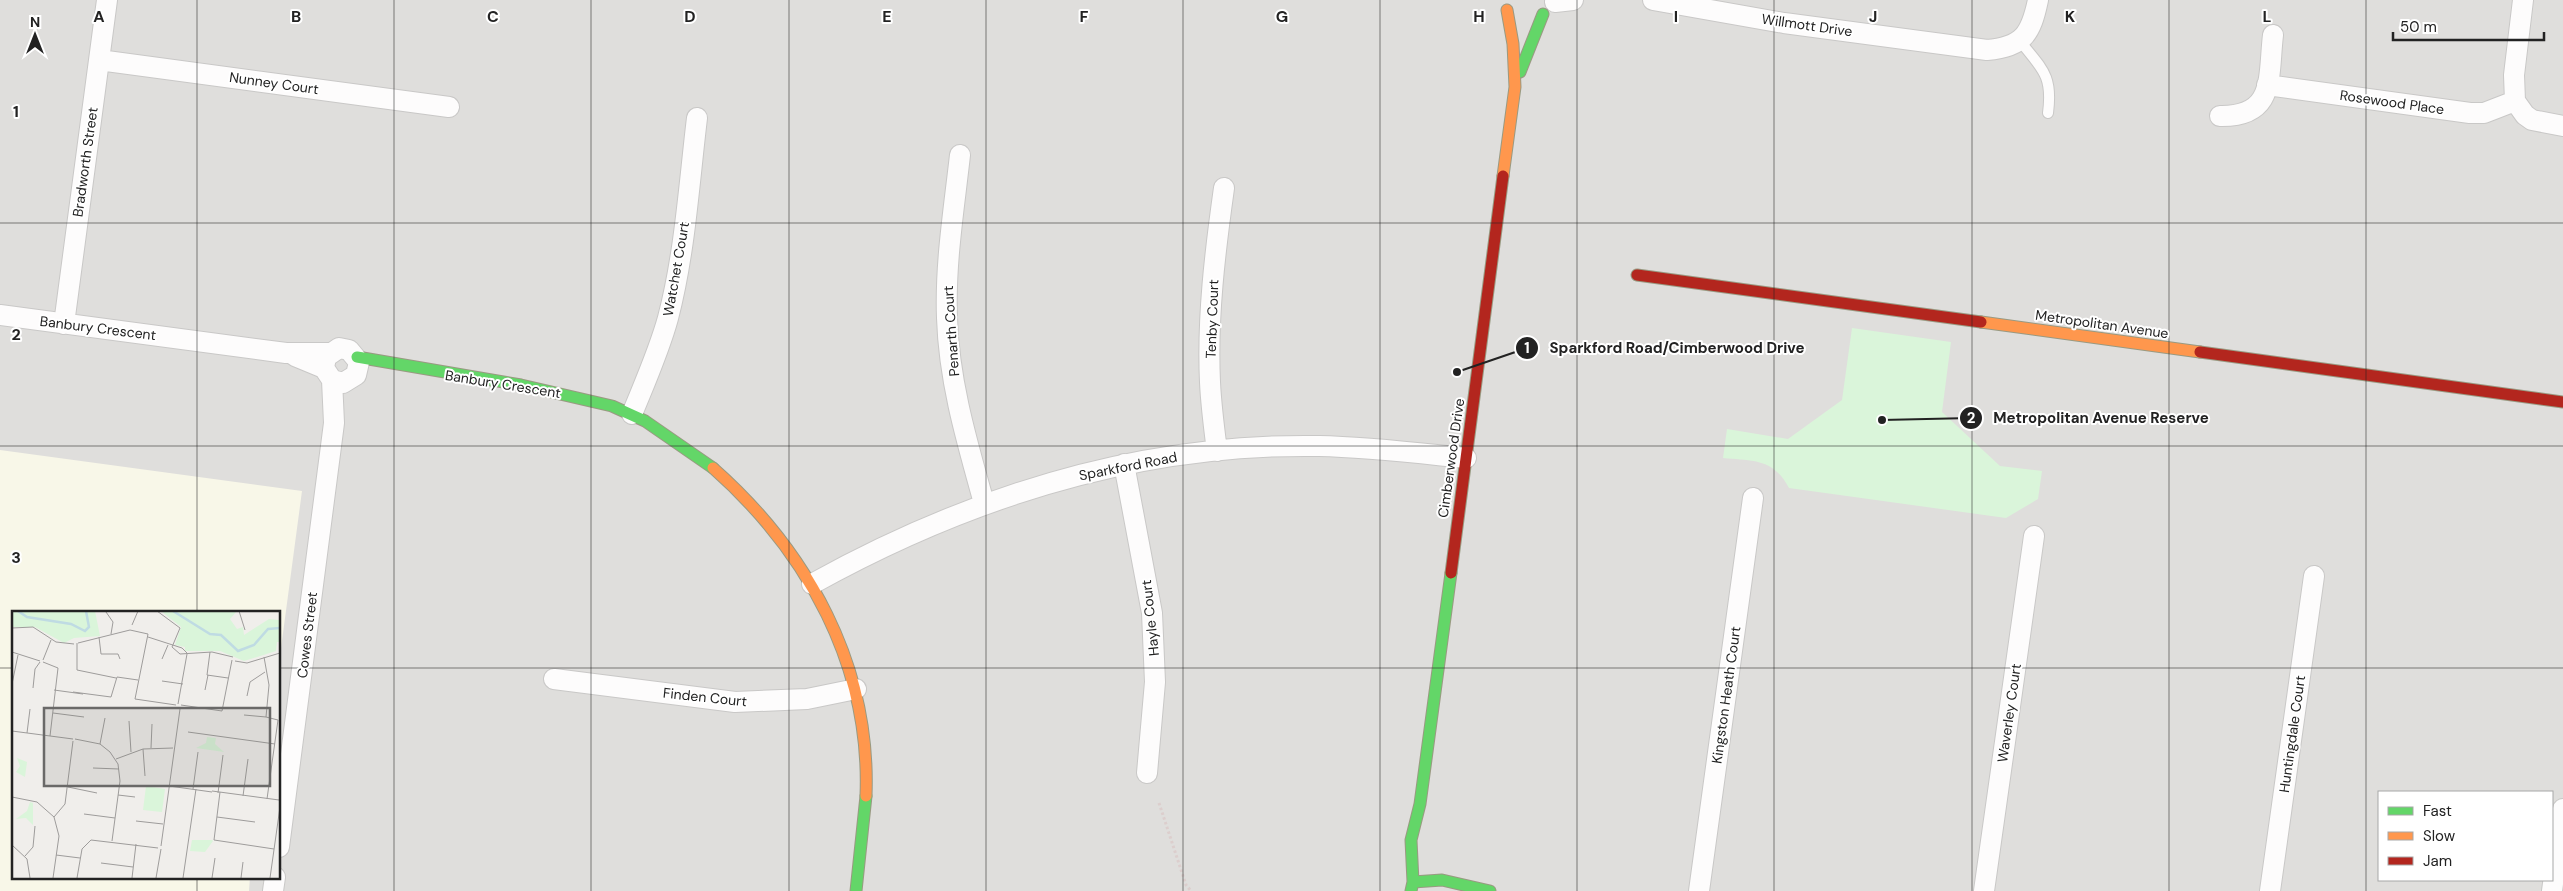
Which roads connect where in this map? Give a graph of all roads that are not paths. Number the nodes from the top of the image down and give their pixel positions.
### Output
1 (107, 0) edge
2 (1500, 0) edge
3 (1653, 0) edge
4 (2038, 0) edge
5 (2523, 0) edge
6 (1556, 4) edge
7 (1507, 10) junction
8 (2273, 35) dead end
9 (2020, 41) junction
10 (99, 60) junction
11 (2267, 85) junction
12 (1515, 87) junction
13 (2515, 101) junction
14 (449, 106) dead end
15 (2048, 113) dead end
16 (2220, 116) dead end
17 (697, 118) dead end
18 (2563, 126) edge
19 (960, 155) dead end
20 (1224, 188) dead end
21 (1637, 275) dead end
22 (0, 315) edge
23 (64, 324) junction
24 (342, 368) junction
25 (403, 368) joint
26 (2563, 402) edge
27 (632, 414) junction
28 (1216, 451) junction
29 (1466, 458) junction
30 (1124, 464) junction
31 (1752, 498) dead end
32 (984, 503) junction
33 (2034, 536) dead end
34 (2314, 576) dead end
35 (812, 584) junction
36 (554, 680) dead end
37 (856, 689) junction
38 (1147, 773) dead end
39 (1420, 804) junction
40 (2563, 810) edge
41 (1424, 836) dead end
42 (280, 839) edge
43 (275, 878) edge
44 (1430, 884) edge
45 (1412, 886) edge
46 (273, 891) edge
47 (856, 891) edge
48 (1490, 891) edge
49 (1699, 891) edge
50 (1984, 891) edge
51 (2270, 891) edge
52 (2552, 891) edge

1 - 10 street, Bradworth Street
2 - 7 street
3 - 9 street, Willmott Drive
4 - 9 street
5 - 13 street
6 - 7 street
6 - 12 street, Cimberwood Drive
7 - 12 street, Cimberwood Drive
8 - 11 street
9 - 15 lane
10 - 14 street, Nunney Court
10 - 23 street, Bradworth Street
11 - 13 street, Rosewood Place
11 - 16 street
12 - 29 street, Cimberwood Drive
13 - 18 street
17 - 27 street, Watchet Court
19 - 32 street, Penarth Court
20 - 28 street, Tenby Court
21 - 26 street, Metropolitan Avenue
22 - 23 street, Banbury Crescent
23 - 24 street, Banbury Crescent
24 - 25 street, Banbury Crescent
24 - 42 street, Cowes Street
25 - 27 street, Banbury Crescent
27 - 35 street, Banbury Crescent
28 - 29 street, Sparkford Road
28 - 30 street, Sparkford Road
29 - 39 street, Cimberwood Drive
30 - 32 street, Sparkford Road
30 - 38 street, Hayle Court
31 - 49 street, Kingston Heath Court
32 - 35 street, Sparkford Road
33 - 50 street, Waverley Court
34 - 51 street, Huntingdale Court
35 - 37 street, Banbury Crescent
36 - 37 street, Finden Court
37 - 47 street, Banbury Crescent
39 - 41 street, Cimberwood Drive
39 - 45 street, Cimberwood Drive
40 - 52 street
43 - 46 street
44 - 45 street
44 - 48 street

